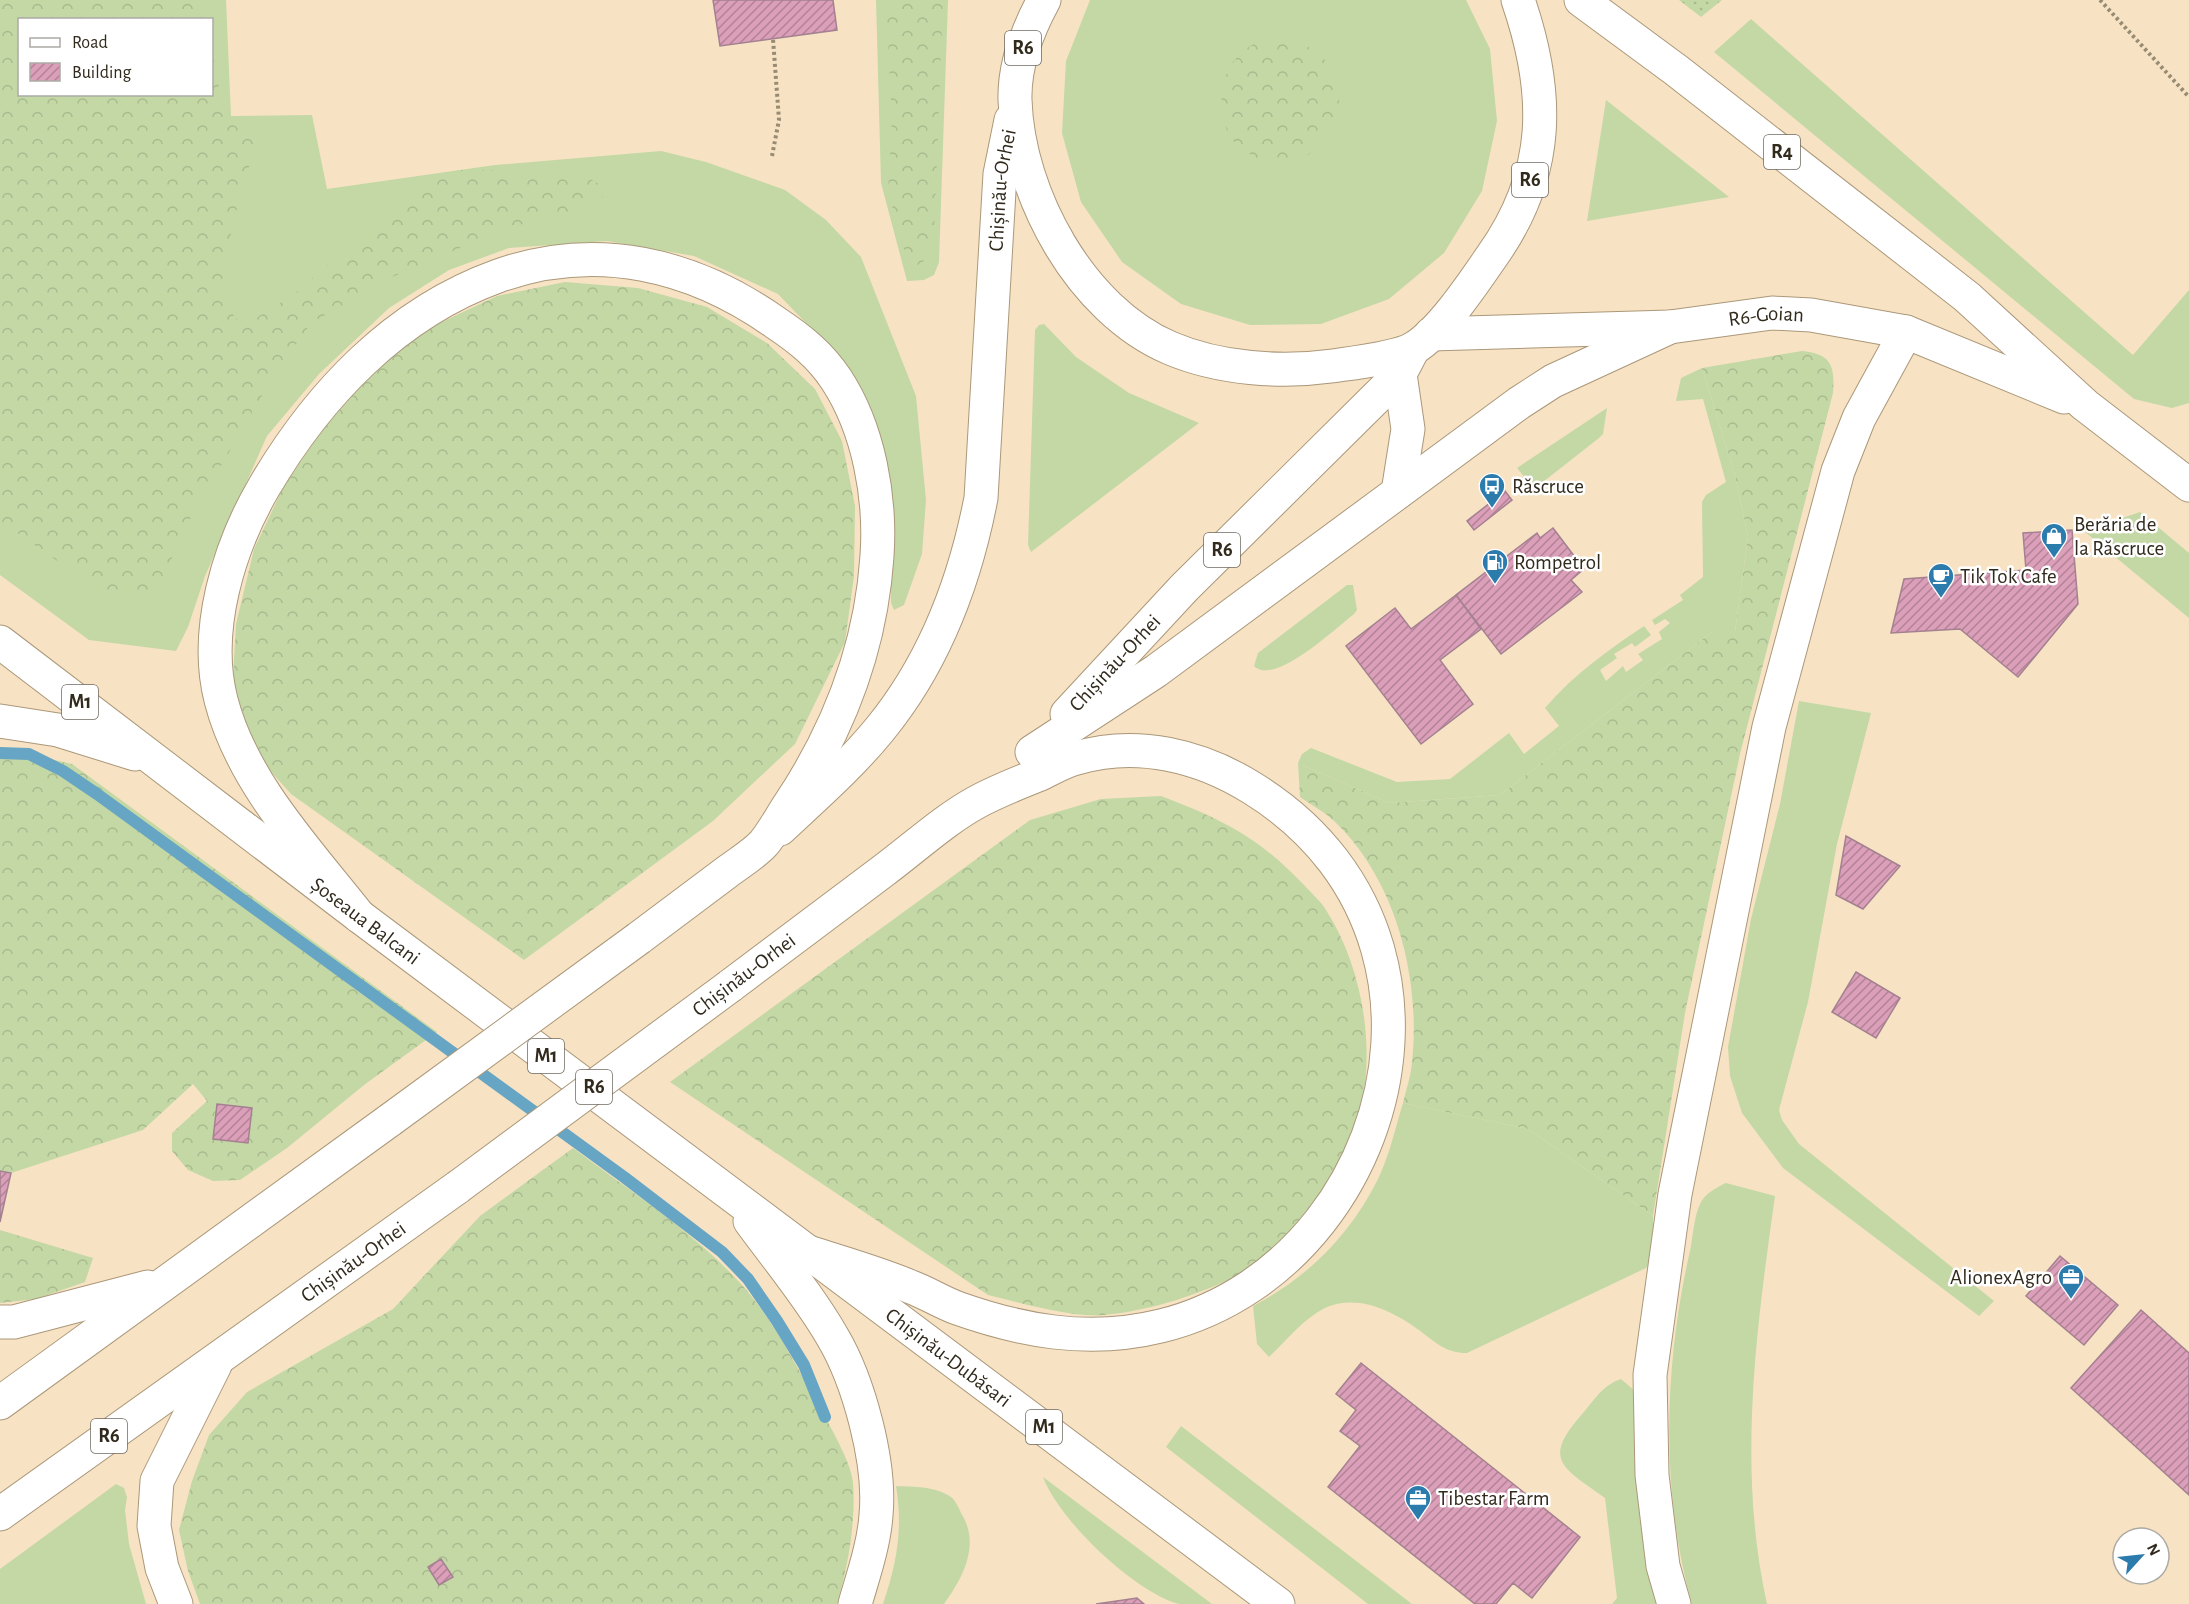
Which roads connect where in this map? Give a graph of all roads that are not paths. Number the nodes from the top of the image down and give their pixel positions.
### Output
1 (1020, 0) edge
2 (1044, 0) edge
3 (1518, 0) edge
4 (1581, 0) edge
5 (1024, 40) junction
6 (1015, 101) junction
7 (1670, 327) junction
8 (1906, 332) junction
9 (1414, 353) junction
10 (2085, 405) junction
11 (2189, 485) edge
12 (1398, 492) junction
13 (0, 642) edge
14 (0, 721) edge
15 (1032, 752) junction
16 (160, 762) junction
17 (975, 802) junction
18 (762, 845) junction
19 (359, 916) junction
20 (733, 1197) junction
21 (808, 1251) junction
22 (167, 1282) junction
23 (0, 1322) edge
24 (218, 1359) junction
25 (0, 1403) edge
26 (0, 1514) edge
27 (176, 1604) edge
28 (855, 1604) edge
29 (1278, 1604) edge
30 (1674, 1604) edge

1 - 5 main road, R6
2 - 5 main road, R6
3 - 9 main road, R6
4 - 10 main road, R6-Goian / R4
5 - 6 main road, R6
6 - 9 main road, R6
6 - 18 main road, Chișinău-Orhei / R6
7 - 8 main road, R6-Goian / R4
7 - 9 main road, R6-Goian / R4
7 - 12 main road
8 - 10 main road, R6-Goian / R4
8 - 30 main road
9 - 12 main road
9 - 15 main road, Chișinău-Orhei / R6
10 - 11 main road, R6-Goian / R4
12 - 15 main road
13 - 16 main road, Șoseaua Balcani / M1
14 - 16 main road
15 - 17 main road, Chișinău-Orhei
16 - 19 main road, Șoseaua Balcani / M1
17 - 21 main road
17 - 24 main road, Chișinău-Orhei / R6, bridge
18 - 19 main road
18 - 22 main road, Chișinău-Orhei / R6, bridge
19 - 20 main road, Șoseaua Balcani / M1
20 - 21 main road, Chișinău-Dubăsari / M1
20 - 28 main road
21 - 29 main road, Chișinău-Dubăsari / M1
22 - 23 main road
22 - 25 main road, Chișinău-Orhei / R6
24 - 26 main road, Chișinău-Orhei / R6
24 - 27 main road

